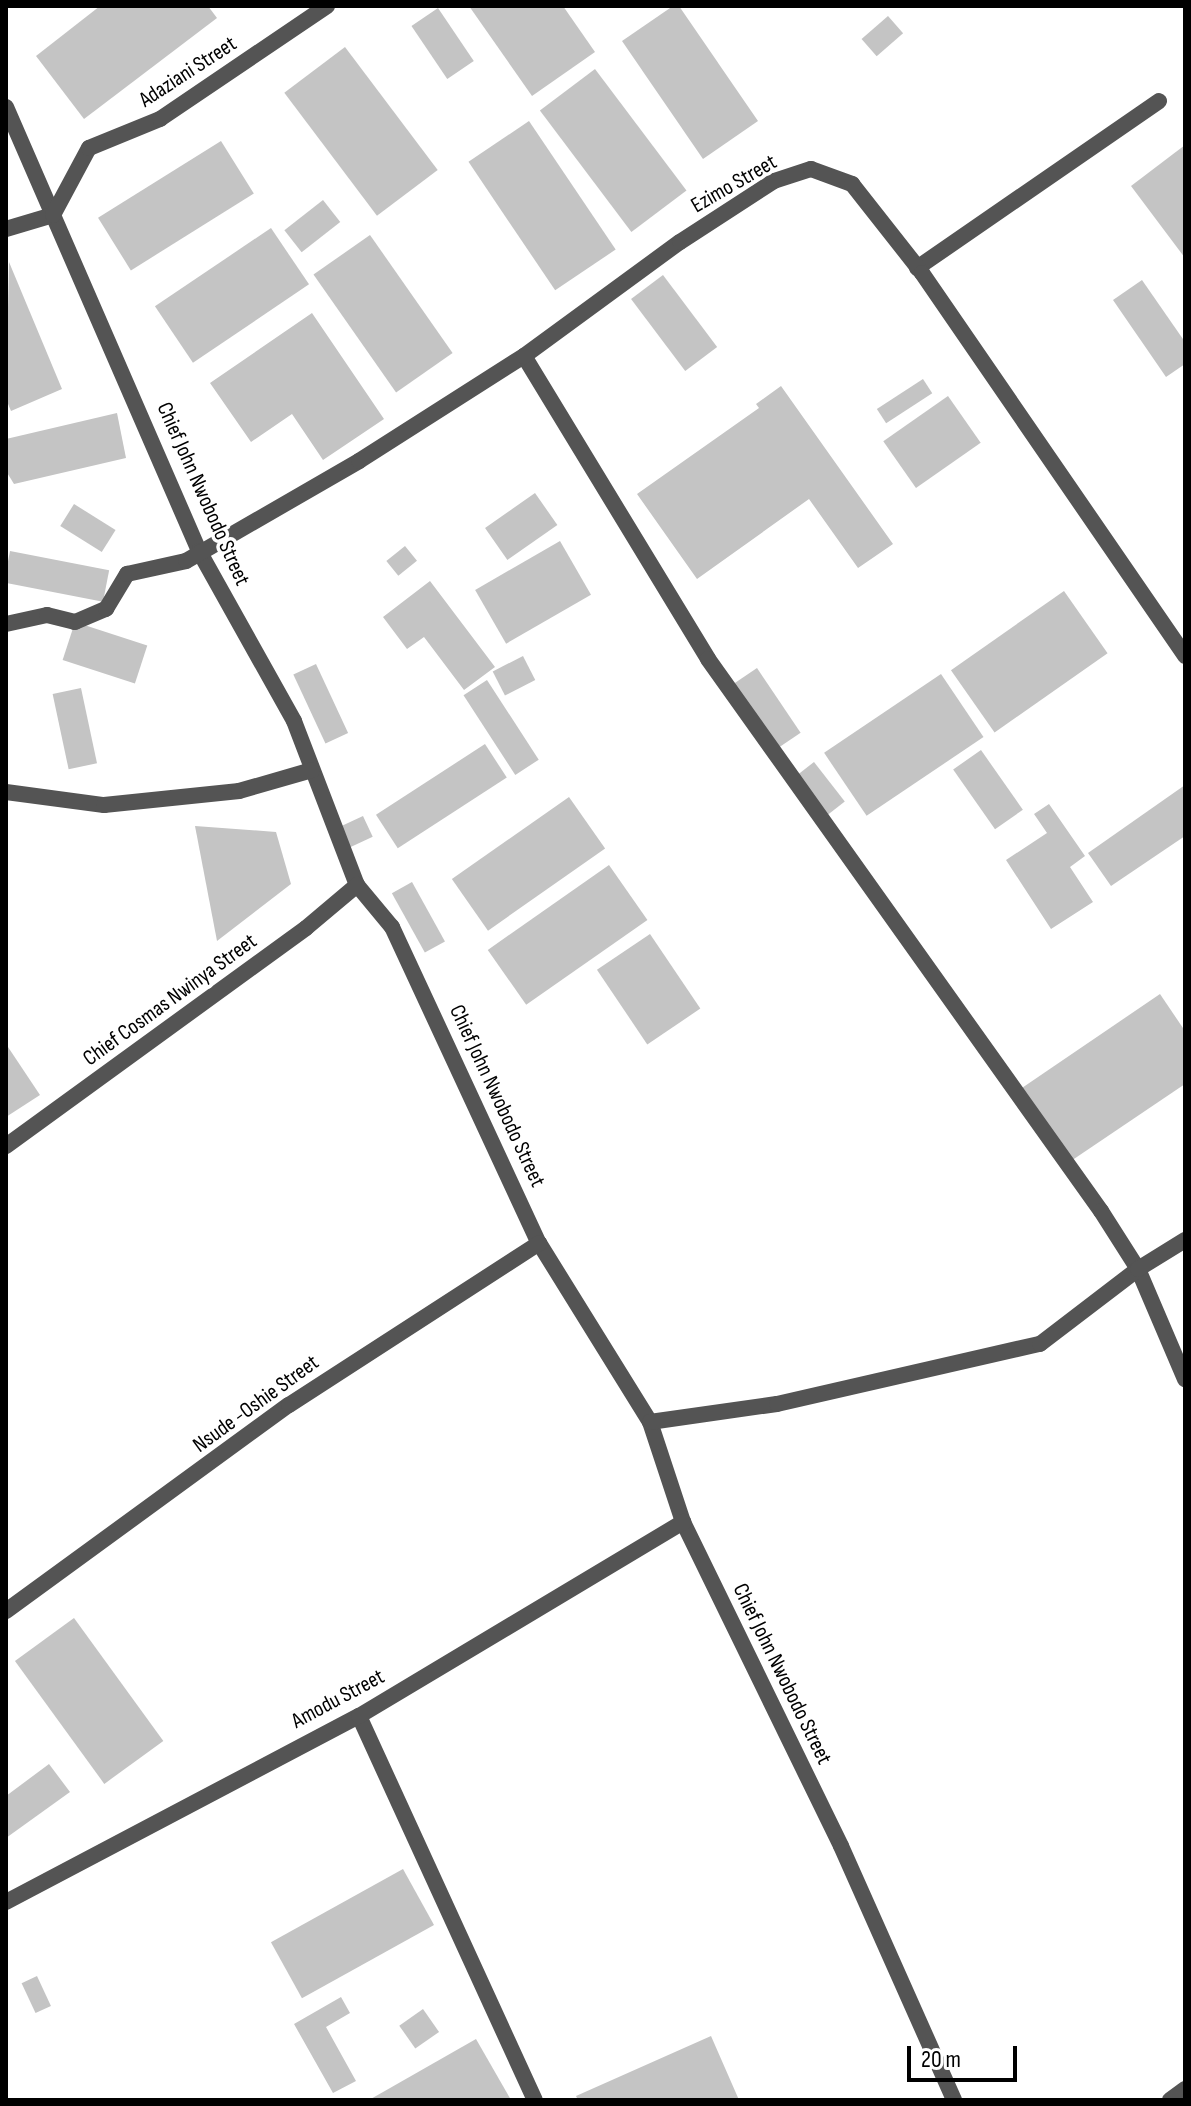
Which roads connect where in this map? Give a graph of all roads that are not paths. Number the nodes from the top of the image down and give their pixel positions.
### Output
1 (327, 6) edge
2 (1159, 101) dead end
3 (6, 107) edge
4 (53, 215) junction
5 (6, 229) edge
6 (917, 268) junction
7 (524, 356) junction
8 (199, 551) junction
9 (6, 624) edge
10 (1185, 656) edge
11 (312, 770) junction
12 (6, 792) edge
13 (357, 885) junction
14 (6, 1146) edge
15 (1185, 1240) edge
16 (539, 1243) junction
17 (1138, 1269) junction
18 (1185, 1379) edge
19 (650, 1422) junction
20 (683, 1522) junction
21 (6, 1611) edge
22 (359, 1716) junction
23 (6, 1902) edge
24 (1185, 2089) edge
25 (535, 2100) edge
26 (954, 2100) edge
27 (1170, 2100) edge

1 - 4 street, Adaziani Street
2 - 6 street
3 - 4 street, Chief John Nwobodo Street
4 - 5 street
4 - 8 street, Chief John Nwobodo Street
6 - 7 street, Ezimo Street
6 - 10 street, Ezimo Street
7 - 8 street, Ezimo Street
7 - 17 street
8 - 9 street, Ezimo Street
8 - 11 street, Chief John Nwobodo Street
11 - 12 street
11 - 13 street, Chief John Nwobodo Street
13 - 14 street, Chief Cosmas Nwinya Street
13 - 16 street, Chief John Nwobodo Street
15 - 17 street
16 - 19 street, Chief John Nwobodo Street
16 - 21 street, Nsude -Oshie Street
17 - 18 street
17 - 19 street
19 - 20 street, Chief John Nwobodo Street
20 - 22 street, Amodu Street
20 - 26 street, Chief John Nwobodo Street
22 - 23 street, Amodu Street
22 - 25 street
24 - 27 street

